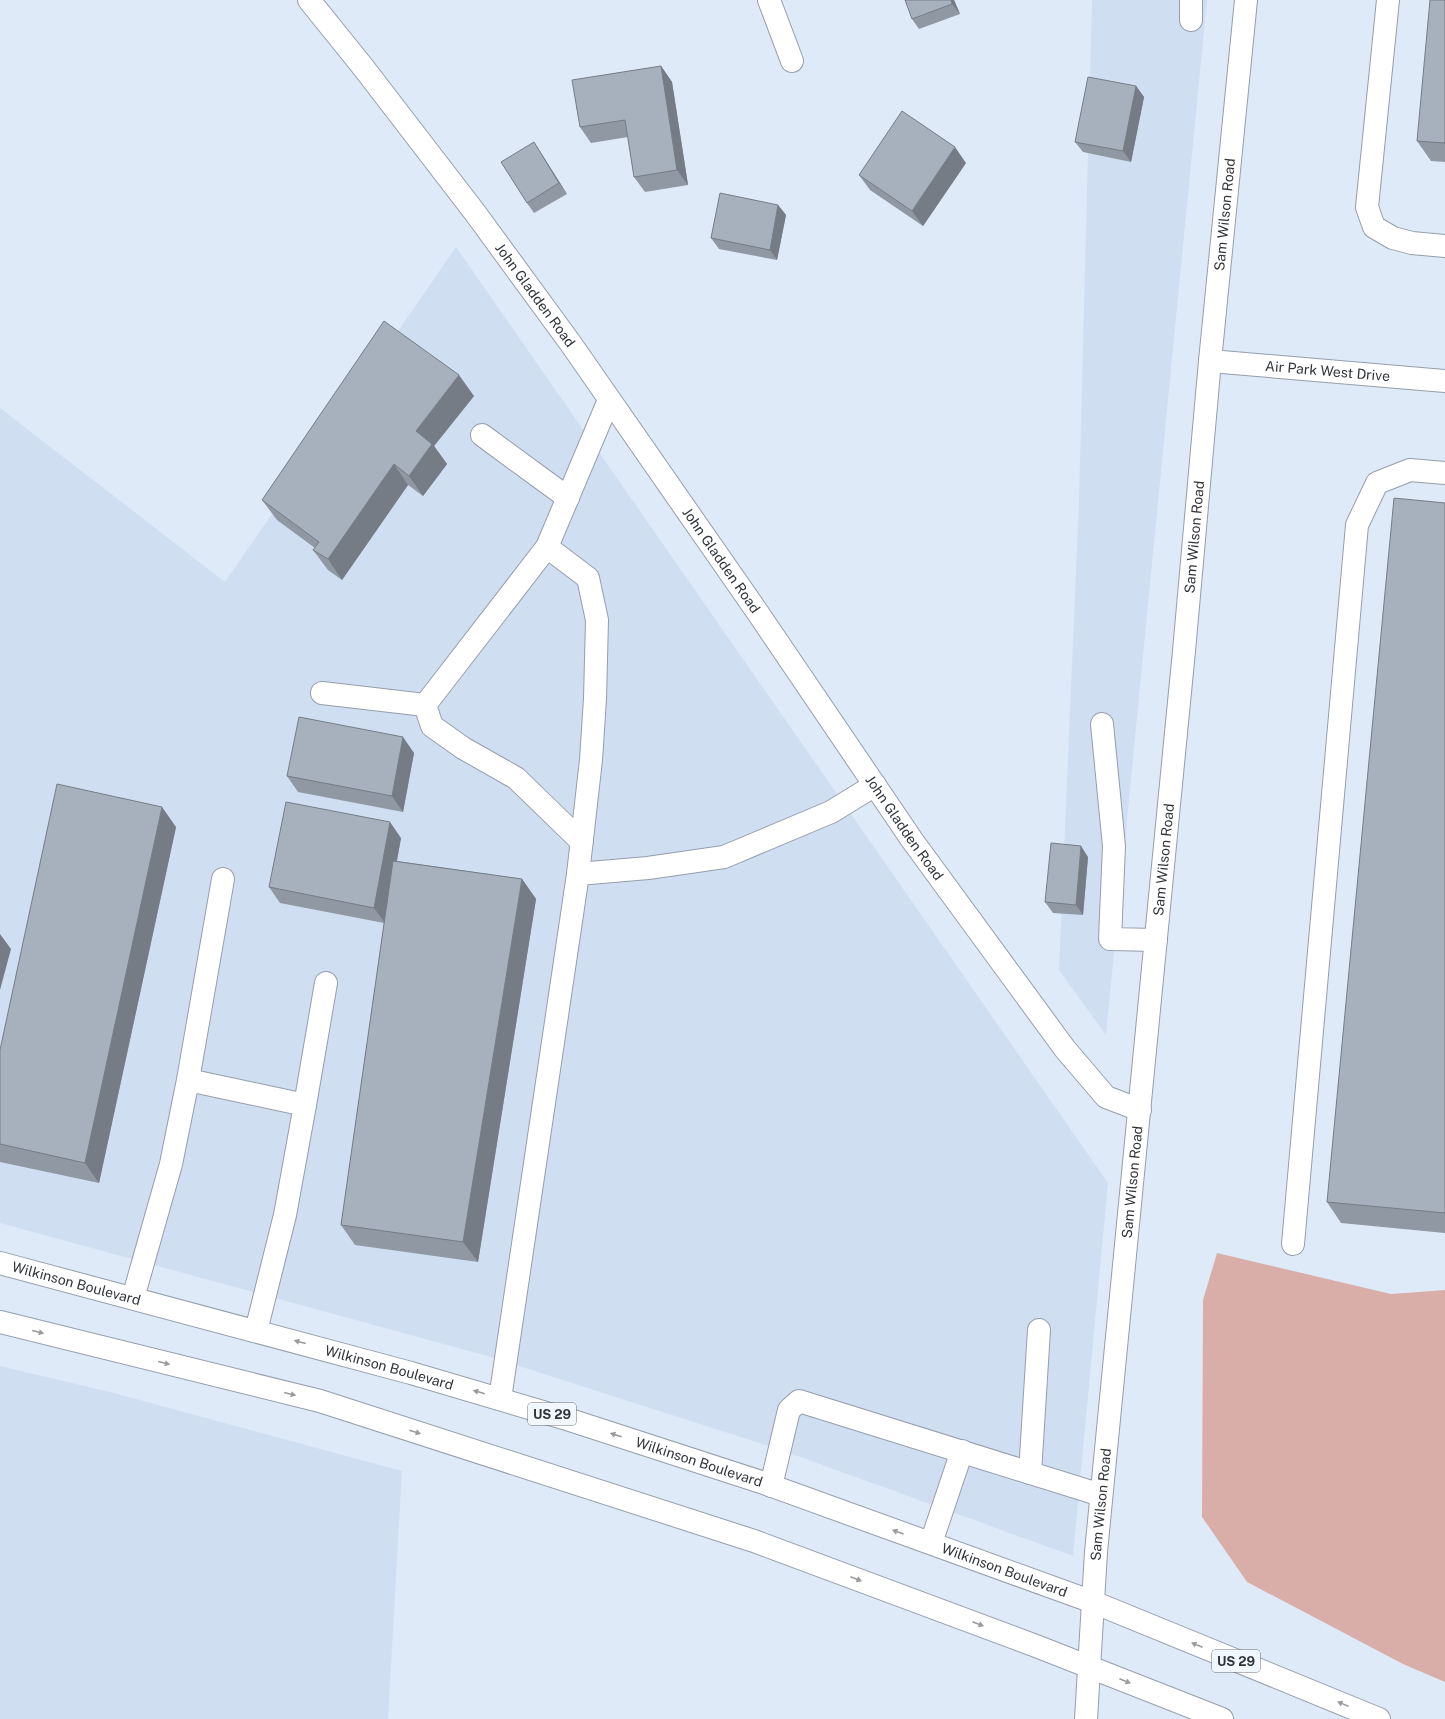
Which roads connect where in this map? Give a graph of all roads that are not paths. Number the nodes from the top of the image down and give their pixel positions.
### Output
1 (309, 0) edge
2 (769, 0) edge
3 (1246, 0) edge
4 (1388, 0) edge
5 (792, 61) dead end
6 (1445, 246) edge
7 (1210, 361) junction
8 (1445, 381) edge
9 (610, 400) junction
10 (482, 435) dead end
11 (1445, 473) edge
12 (568, 498) junction
13 (547, 547) junction
14 (322, 693) dead end
15 (425, 705) junction
16 (1102, 724) dead end
17 (875, 785) junction
18 (582, 842) junction
19 (578, 874) junction
20 (223, 879) dead end
21 (1156, 940) junction
22 (326, 983) dead end
23 (188, 1080) junction
24 (306, 1105) junction
25 (1140, 1110) junction
26 (1293, 1244) dead end
27 (0, 1263) edge
28 (133, 1298) junction
29 (0, 1322) edge
30 (1040, 1330) dead end
31 (256, 1331) junction
32 (500, 1399) junction
33 (962, 1451) junction
34 (1030, 1473) junction
35 (771, 1486) junction
36 (1101, 1495) junction
37 (931, 1543) junction
38 (1093, 1602) junction
39 (1089, 1666) junction
40 (1212, 1717) edge
41 (1086, 1719) edge
42 (1379, 1719) edge

1 - 9 street, John Gladden Road
2 - 5 street
3 - 7 street, Sam Wilson Road
4 - 6 street
7 - 8 street, Air Park West Drive
7 - 21 street, Sam Wilson Road
9 - 12 street
9 - 17 street, John Gladden Road
10 - 12 street
11 - 26 street
12 - 13 street
13 - 15 street
13 - 18 street
14 - 15 street
15 - 18 street
16 - 21 street
17 - 19 street
17 - 25 street, John Gladden Road
18 - 19 street
19 - 32 street
20 - 23 street
21 - 25 street, Sam Wilson Road
22 - 24 street
23 - 24 street
23 - 28 street
24 - 31 street
25 - 36 street, Sam Wilson Road
27 - 28 street, Wilkinson Boulevard / US 29
28 - 31 street, Wilkinson Boulevard / US 29
29 -> 39 street
30 - 34 street
32 -> 31 street, Wilkinson Boulevard / US 29
35 -> 32 street, Wilkinson Boulevard / US 29
33 - 34 street
33 - 35 street
33 - 37 street
34 - 36 street
37 -> 35 street, Wilkinson Boulevard / US 29
36 - 38 street, Sam Wilson Road
37 - 38 street, Wilkinson Boulevard / US 29
38 - 39 street, Sam Wilson Road
42 -> 38 street, Wilkinson Boulevard / US 29
39 -> 40 street
39 - 41 street, Sam Wilson Road

